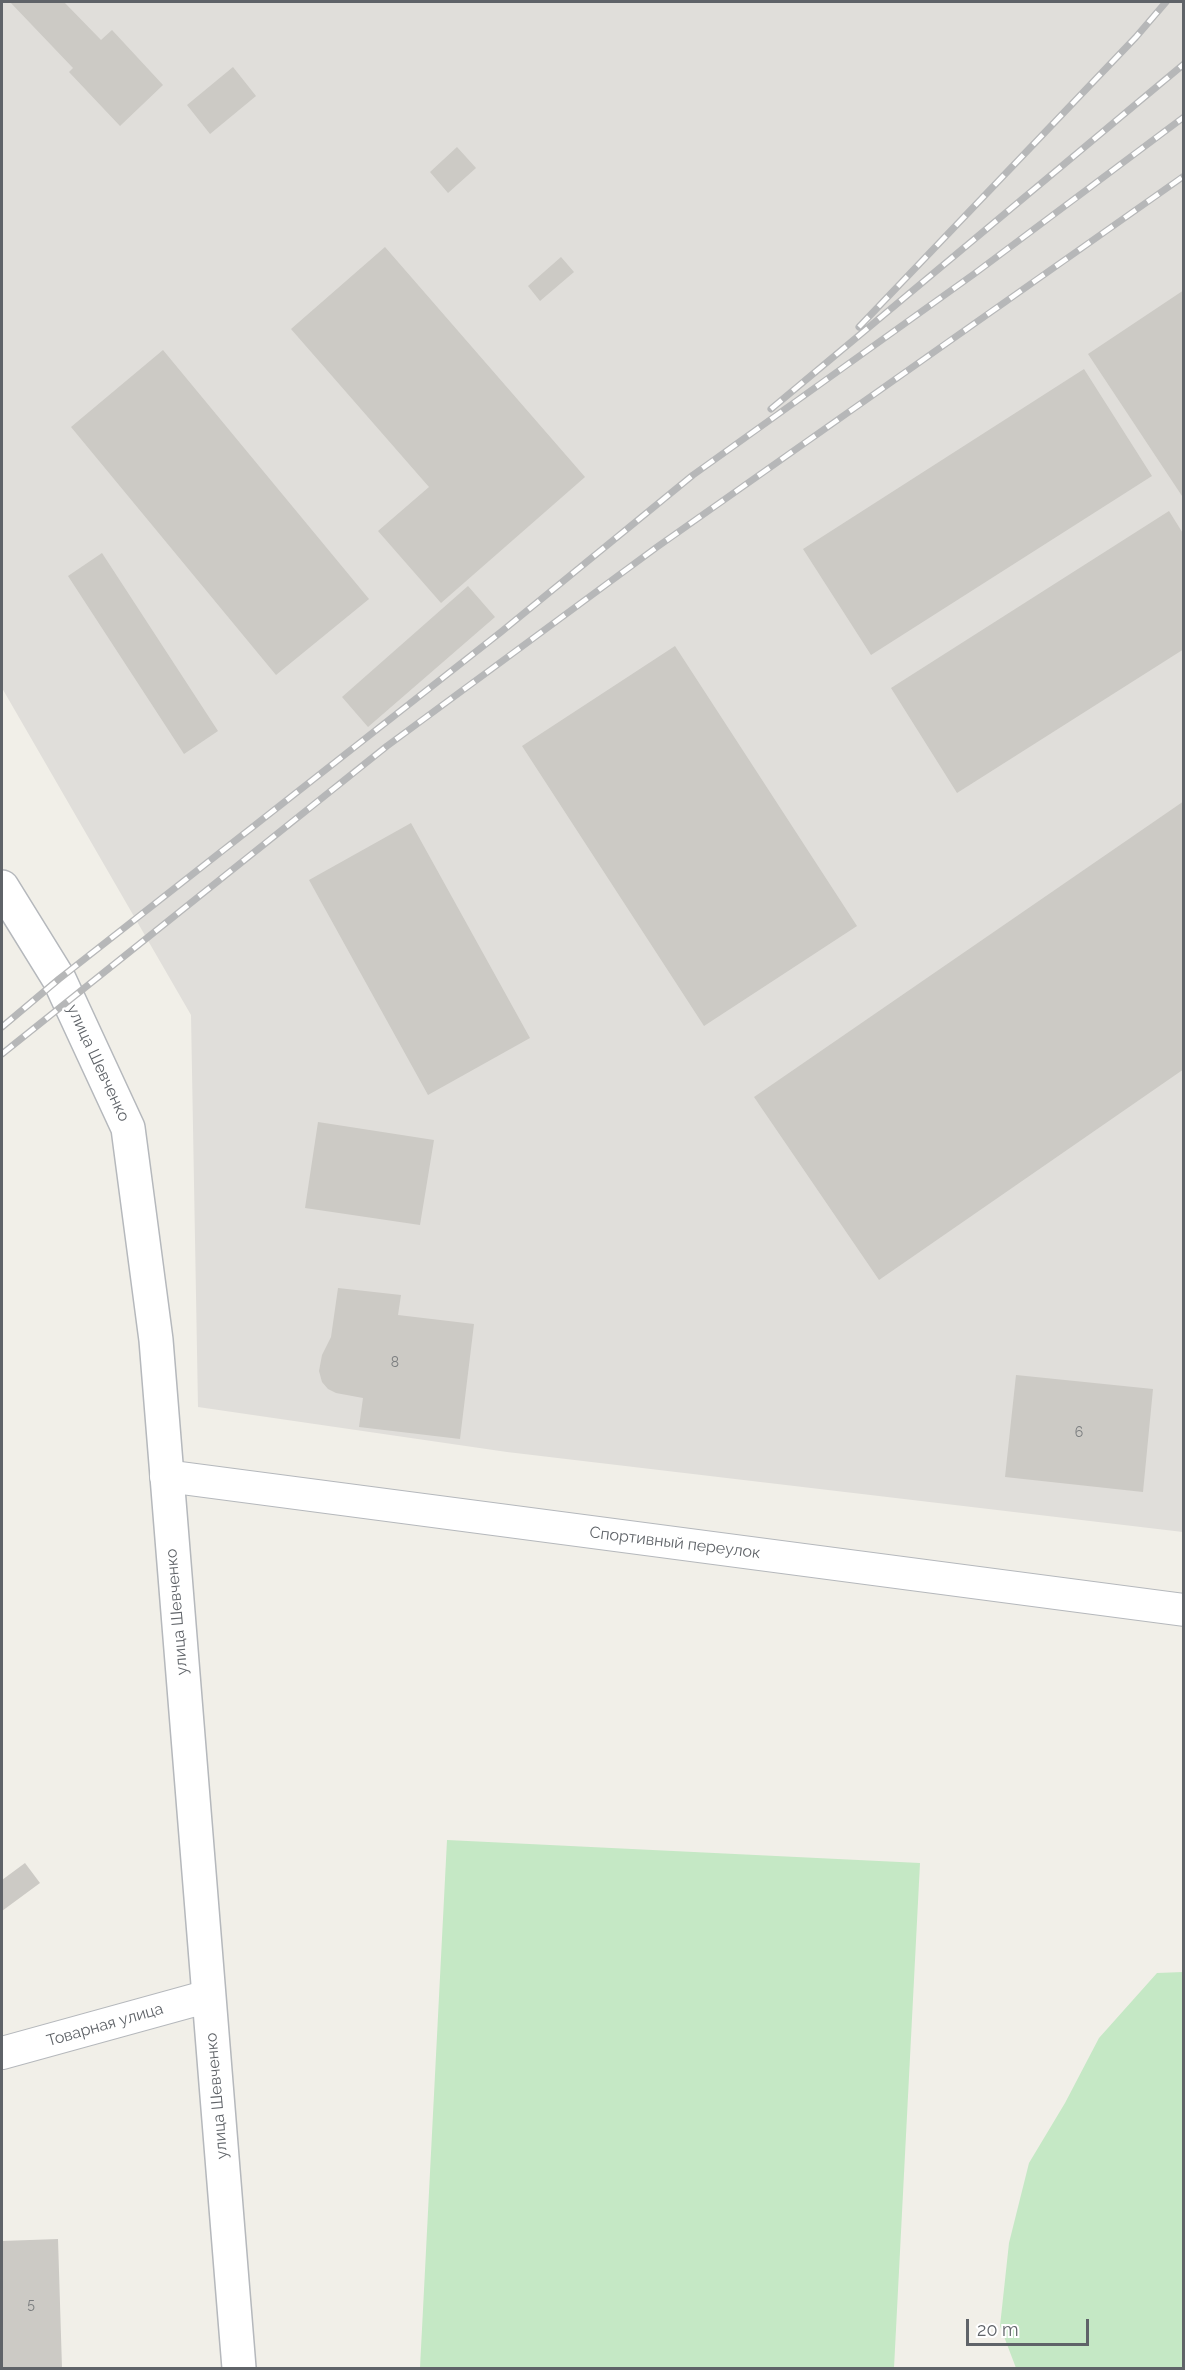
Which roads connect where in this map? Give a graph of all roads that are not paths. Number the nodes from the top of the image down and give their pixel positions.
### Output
1 (5, 899) edge
2 (166, 1476) junction
3 (1184, 1610) edge
4 (209, 1996) junction
5 (2, 2054) edge
6 (239, 2368) edge

1 - 2 street, улица Шевченко
2 - 3 street, Спортивный переулок
2 - 4 street, улица Шевченко
4 - 5 street, Товарная улица
4 - 6 street, улица Шевченко

